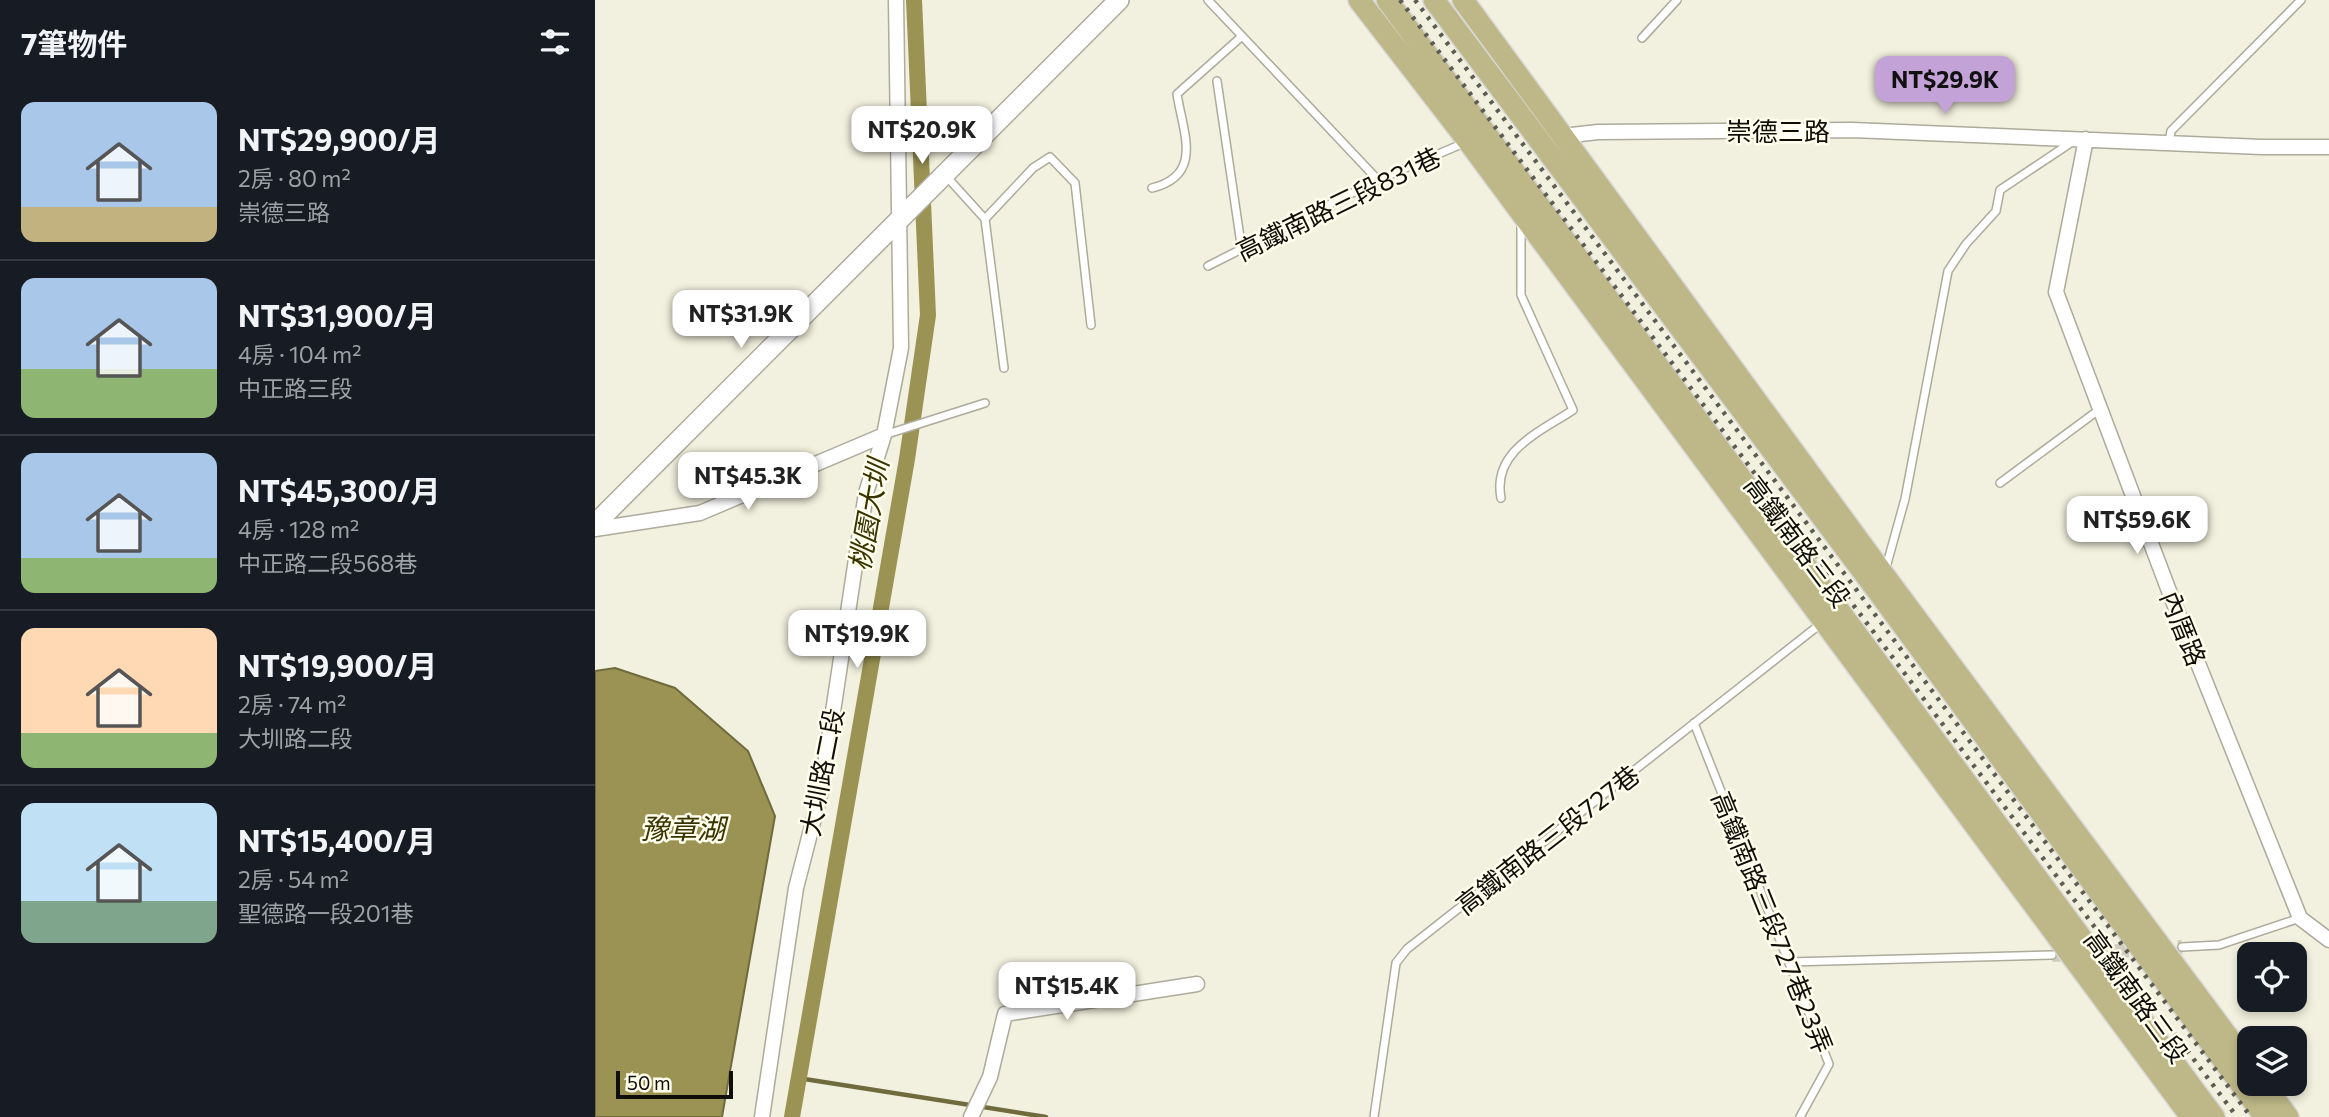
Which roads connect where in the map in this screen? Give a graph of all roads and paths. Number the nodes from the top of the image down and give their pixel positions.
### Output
1 (896, 0) edge
2 (1119, 0) edge
3 (1208, 0) edge
4 (1359, 0) edge
5 (1387, 0) edge
6 (1434, 0) edge
7 (1463, 0) edge
8 (1677, 0) edge
9 (2301, 0) edge
10 (1241, 37) junction
11 (1642, 38) dead end
12 (1217, 81) dead end
13 (1563, 136) junction
14 (2086, 139) junction
15 (1468, 141) junction
16 (2169, 142) junction
17 (2329, 146) edge
18 (950, 166) junction
19 (1378, 180) junction
20 (1152, 188) dead end
21 (1522, 215) junction
22 (985, 219) junction
23 (900, 220) junction
24 (1242, 251) junction
25 (1208, 266) dead end
26 (1091, 325) dead end
27 (1004, 368) dead end
28 (985, 403) dead end
29 (2101, 409) junction
30 (1754, 427) junction
31 (884, 435) junction
32 (1805, 466) junction
33 (2000, 483) dead end
34 (1501, 498) dead end
35 (595, 526) edge
36 (1884, 575) junction
37 (1823, 622) junction
38 (1694, 723) junction
39 (2300, 918) junction
40 (2329, 940) edge
41 (2182, 947) tunnel mouth
42 (2052, 955) tunnel mouth
43 (1789, 962) junction
44 (1197, 984) dead end
45 (2237, 1049) edge
46 (2273, 1096) edge
47 (973, 1110) edge
48 (762, 1117) edge
49 (1374, 1117) edge
50 (1800, 1117) edge
51 (2191, 1117) edge
52 (2214, 1117) edge
53 (2265, 1117) edge
54 (2288, 1117) edge

1 - 23 street, 大圳路二段
2 - 18 main road
3 - 10 lane
4 - 15 main road, 高鐵南路三段
5 - 52 main road, 高鐵南路三段
6 - 30 main road, 高鐵南路三段
7 - 13 main road, 高鐵南路三段
8 - 11 lane
9 - 16 lane
10 - 19 lane
10 - 20 lane
12 - 24 lane
13 - 14 street, 崇德三路
13 - 32 main road, 高鐵南路三段
14 - 16 street, 崇德三路
14 - 29 street, 內厝路
14 - 36 lane
15 - 19 lane, 高鐵南路三段831巷
15 - 21 main road, 高鐵南路三段
16 - 17 street, 崇德三路
18 - 22 lane
18 - 23 main road
19 - 24 lane, 高鐵南路三段831巷
21 - 34 lane
21 - 37 main road, 高鐵南路三段
22 - 26 lane
22 - 27 lane
23 - 31 street, 大圳路二段
23 - 35 main road
24 - 25 lane, 高鐵南路三段831巷
28 - 31 lane
29 - 33 lane
29 - 39 street, 內厝路
30 - 32 main road
30 - 53 main road, 高鐵南路三段
31 - 35 street
31 - 48 street, 大圳路二段
32 - 36 main road, 高鐵南路三段
36 - 45 main road, 高鐵南路三段
37 - 38 lane, 高鐵南路三段727巷
37 - 51 main road, 高鐵南路三段
38 - 43 lane, 高鐵南路三段727巷23弄
38 - 49 lane, 高鐵南路三段727巷
39 - 40 street
39 - 41 lane
42 - 43 lane
43 - 50 lane, 高鐵南路三段727巷23弄
44 - 47 street
46 - 54 main road

